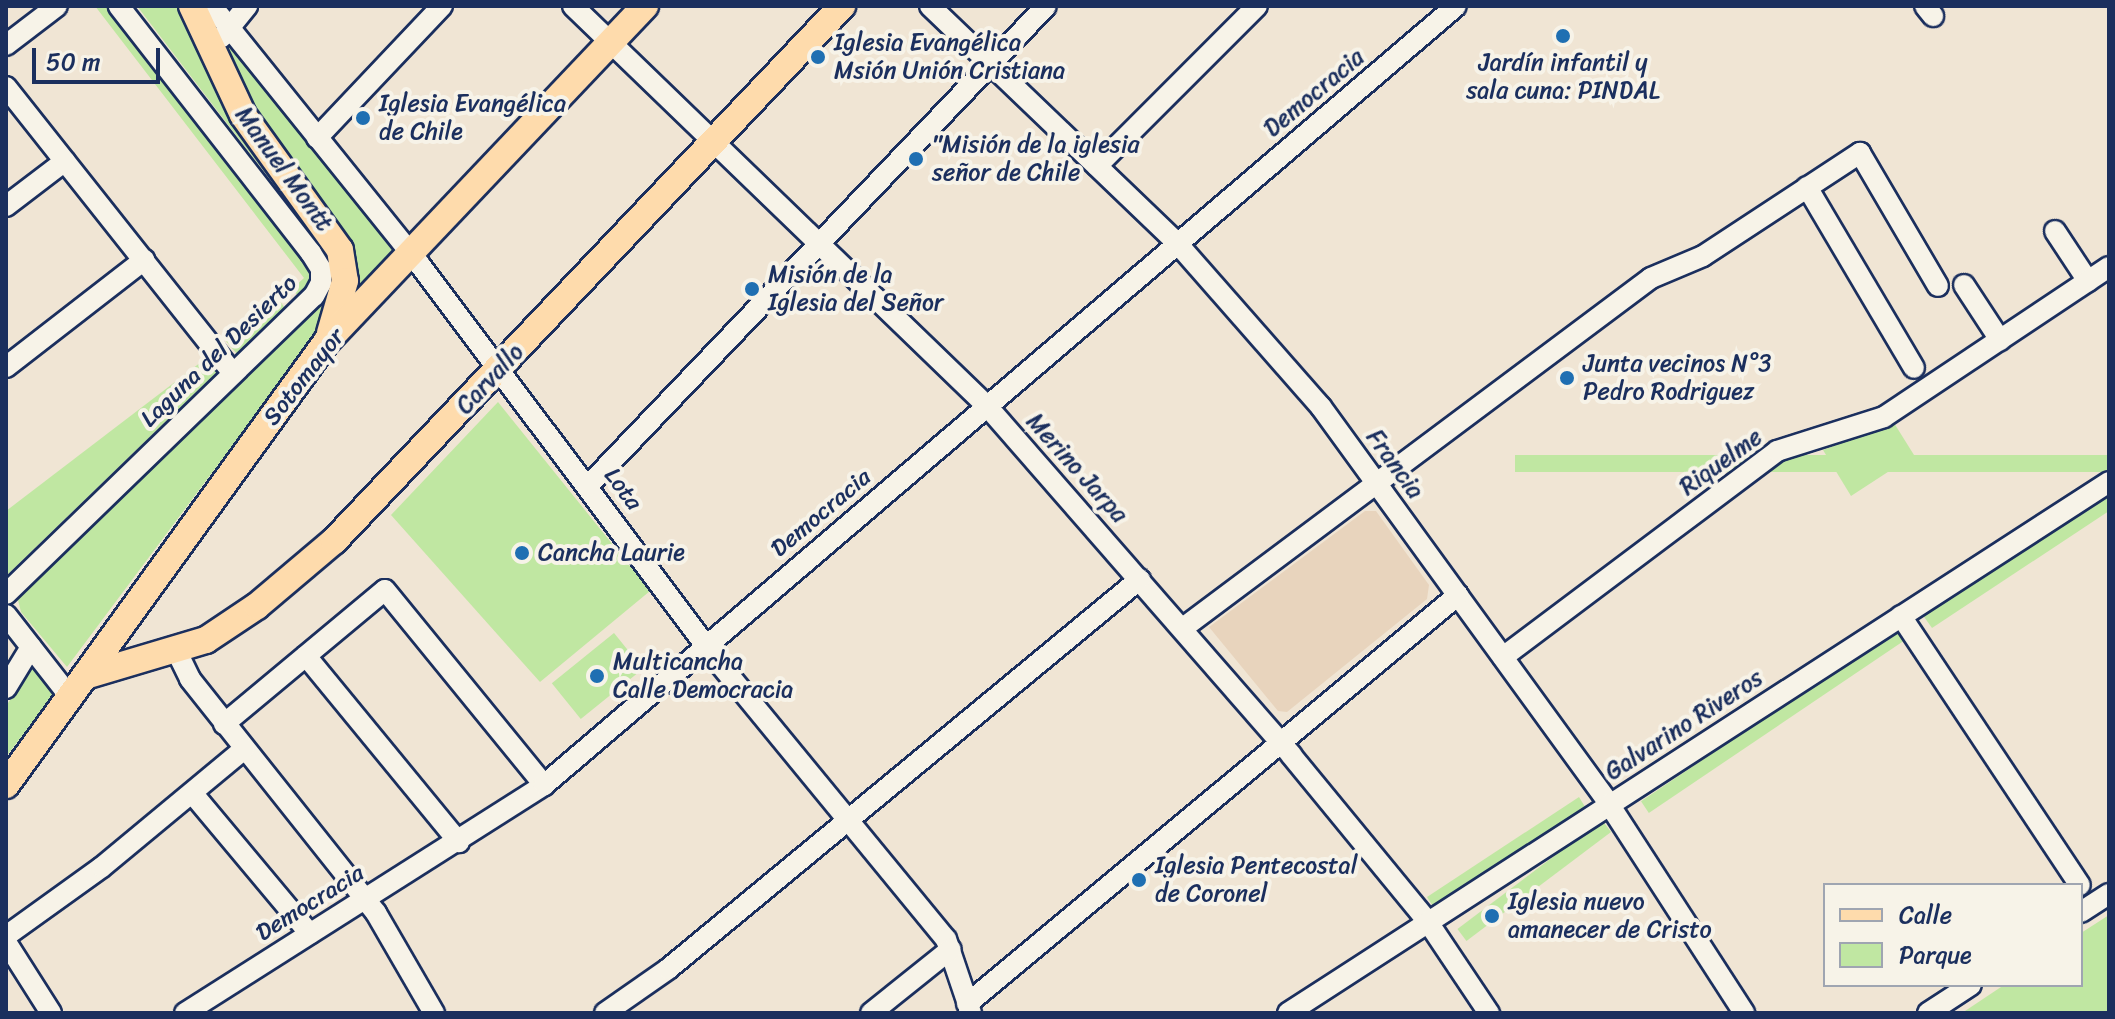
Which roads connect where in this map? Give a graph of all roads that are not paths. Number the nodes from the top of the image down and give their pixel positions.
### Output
1 (57, 6) edge
2 (119, 6) edge
3 (192, 6) edge
4 (212, 6) edge
5 (247, 6) edge
6 (442, 6) edge
7 (573, 6) edge
8 (645, 6) edge
9 (842, 6) edge
10 (930, 6) edge
11 (1046, 6) edge
12 (1257, 6) edge
13 (1456, 6) edge
14 (229, 25) junction
15 (610, 42) junction
16 (6, 45) edge
17 (216, 58) junction
18 (991, 64) junction
19 (6, 87) edge
20 (317, 138) junction
21 (713, 143) junction
22 (65, 161) junction
23 (1097, 166) junction
24 (1807, 187) junction
25 (6, 206) edge
26 (2055, 231) dead end
27 (1177, 243) junction
28 (820, 246) junction
29 (408, 253) junction
30 (144, 260) junction
31 (2109, 267) edge
32 (2088, 281) junction
33 (1964, 285) dead end
34 (1938, 286) dead end
35 (2000, 340) junction
36 (327, 341) junction
37 (6, 367) edge
38 (1914, 368) dead end
39 (499, 369) junction
40 (233, 373) junction
41 (987, 406) junction
42 (2109, 482) edge
43 (1377, 483) junction
44 (588, 486) junction
45 (1140, 579) junction
46 (6, 594) edge
47 (1458, 595) junction
48 (6, 615) edge
49 (1901, 616) junction
50 (1183, 628) junction
51 (706, 644) junction
52 (31, 647) junction
53 (177, 652) junction
54 (306, 656) junction
55 (1503, 657) junction
56 (77, 686) junction
57 (6, 688) edge
58 (224, 724) junction
59 (1279, 742) junction
60 (244, 749) junction
61 (6, 785) edge
62 (544, 785) junction
63 (193, 794) junction
64 (1609, 804) junction
65 (849, 820) junction
66 (459, 842) junction
67 (2078, 883) edge
68 (366, 899) junction
69 (1428, 922) junction
70 (310, 934) junction
71 (6, 936) edge
72 (6, 942) edge
73 (951, 949) junction
74 (1968, 987) edge
75 (969, 1009) edge
76 (51, 1013) edge
77 (185, 1013) edge
78 (434, 1013) edge
79 (605, 1013) edge
80 (871, 1013) edge
81 (1288, 1013) edge
82 (1489, 1013) edge
83 (1744, 1013) edge
84 (1928, 1013) edge

1 - 16 street
2 - 40 street, Laguna del Desierto
3 - 17 main road, Manuel Montt
4 - 14 street, Lota
5 - 14 street
6 - 20 street
7 - 15 street, Merino Jarpa
8 - 15 main road, Sotomayor
9 - 21 main road, Carvallo
10 - 18 street, Francia
11 - 18 street
12 - 23 street
13 - 27 street, Democracia
14 - 17 street
14 - 20 street, Lota
15 - 21 street, Merino Jarpa
15 - 29 main road, Sotomayor
17 - 36 main road, Manuel Montt
18 - 23 street, Francia
18 - 28 street
19 - 22 street
20 - 29 street, Lota
21 - 28 street, Merino Jarpa
21 - 39 main road, Carvallo
22 - 25 street
22 - 30 street
23 - 27 street, Francia
24 - 34 street
24 - 38 street
24 - 43 street
26 - 32 street
27 - 41 street, Democracia
27 - 43 street, Francia
28 - 41 street, Merino Jarpa
28 - 44 street
29 - 36 main road, Sotomayor
29 - 39 street, Lota
30 - 37 street
30 - 40 street
31 - 32 street, Riquelme
32 - 35 street, Riquelme
33 - 35 street
35 - 55 street, Riquelme
36 - 56 main road, Sotomayor
39 - 44 street, Lota
39 - 53 main road, Carvallo
40 - 46 street, Laguna del Desierto
41 - 45 street, Merino Jarpa
41 - 51 street, Democracia
42 - 49 street, Galvarino Riveros
43 - 47 street, Francia
43 - 50 street
44 - 51 street, Lota
45 - 50 street, Merino Jarpa
45 - 65 street
47 - 55 street, Francia
47 - 59 street
48 - 52 street
49 - 64 street, Galvarino Riveros
49 - 67 street
50 - 59 street, Merino Jarpa
51 - 62 street, Democracia
51 - 65 street, Lota
52 - 56 street
52 - 57 street
53 - 56 main road, Carvallo
53 - 58 street
54 - 58 street
54 - 62 street
54 - 66 street
55 - 64 street, Francia
56 - 61 main road, Sotomayor
58 - 60 street
59 - 69 street, Merino Jarpa
59 - 75 street
60 - 63 street
60 - 68 street
62 - 66 street, Democracia
63 - 70 street
63 - 71 street
64 - 69 street, Galvarino Riveros
64 - 83 street, Francia
65 - 73 street, Lota
65 - 79 street
66 - 68 street, Democracia
68 - 70 street, Democracia
68 - 78 street
69 - 81 street, Galvarino Riveros
69 - 82 street, Merino Jarpa
70 - 77 street, Democracia
72 - 76 street
73 - 75 street, Lota
73 - 80 street
74 - 84 street

